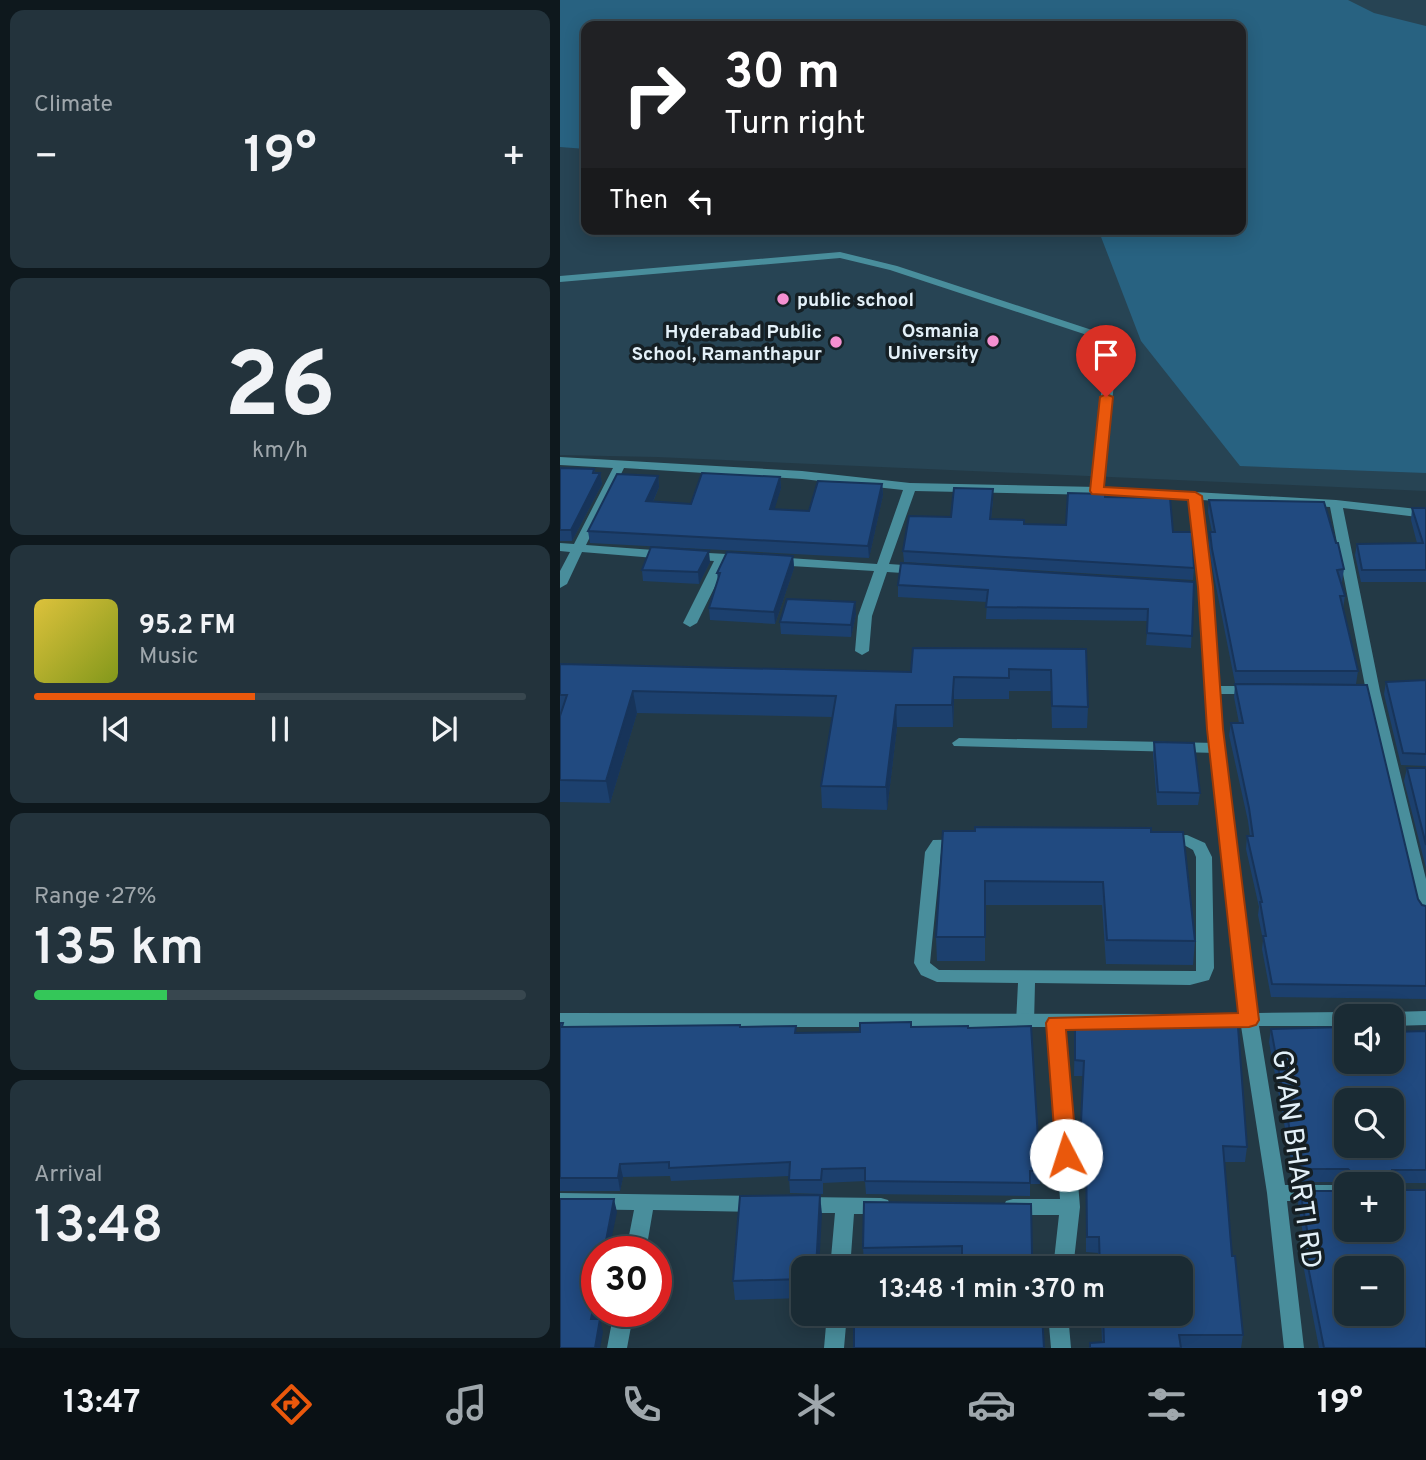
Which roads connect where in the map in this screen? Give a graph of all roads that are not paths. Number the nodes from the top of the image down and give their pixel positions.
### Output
1 (560, 279) edge
2 (560, 460) edge
3 (621, 463) junction
4 (910, 487) junction
5 (1097, 491) junction
6 (1195, 496) junction
7 (1336, 505) junction
8 (1426, 514) edge
9 (560, 547) edge
10 (579, 549) junction
11 (722, 558) junction
12 (883, 568) junction
13 (936, 571) edge
14 (560, 584) edge
15 (690, 623) dead end
16 (862, 651) dead end
17 (1211, 690) junction
18 (1265, 691) edge
19 (959, 743) dead end
20 (1217, 748) junction
21 (1423, 886) edge
22 (1426, 912) edge
23 (1027, 978) junction
24 (1426, 1018) edge
25 (1334, 1019) edge
26 (1404, 1019) edge
27 (560, 1020) edge
28 (1249, 1020) junction
29 (1025, 1023) junction
30 (1056, 1023) junction
31 (1277, 1193) junction
32 (1334, 1193) edge
33 (560, 1202) edge
34 (645, 1203) junction
35 (845, 1205) junction
36 (898, 1206) edge
37 (991, 1207) edge
38 (1070, 1208) junction
39 (639, 1236) edge
40 (841, 1256) edge
41 (1064, 1256) edge
42 (836, 1326) edge
43 (1059, 1326) edge
44 (621, 1327) edge
45 (617, 1348) edge
46 (834, 1348) edge
47 (1061, 1348) edge
48 (1294, 1348) edge

1 - 5 street
2 - 3 street
3 - 4 street
3 - 10 street
4 - 5 street
4 - 12 street
5 - 6 street
6 - 7 street
6 - 17 street, GYAN BHARTI RD
7 - 8 street
7 - 21 street
9 - 10 street
10 - 11 street
10 - 14 street
11 - 12 street
11 - 15 street
12 - 13 street
12 - 16 street
17 - 18 street
17 - 20 street, GYAN BHARTI RD
19 - 20 street
20 - 28 street, GYAN BHARTI RD
21 - 22 street
23 - 23 street
23 - 29 street
24 - 26 street
25 - 28 street
27 - 29 street
28 - 30 street
28 - 31 street, GYAN BHARTI RD
29 - 30 street
30 - 38 street
31 - 32 street
31 - 48 street, GYAN BHARTI RD
33 - 34 street
34 - 35 street
34 - 39 street
35 - 36 street
35 - 40 street
37 - 38 street
38 - 41 street
42 - 46 street
43 - 47 street
44 - 45 street

